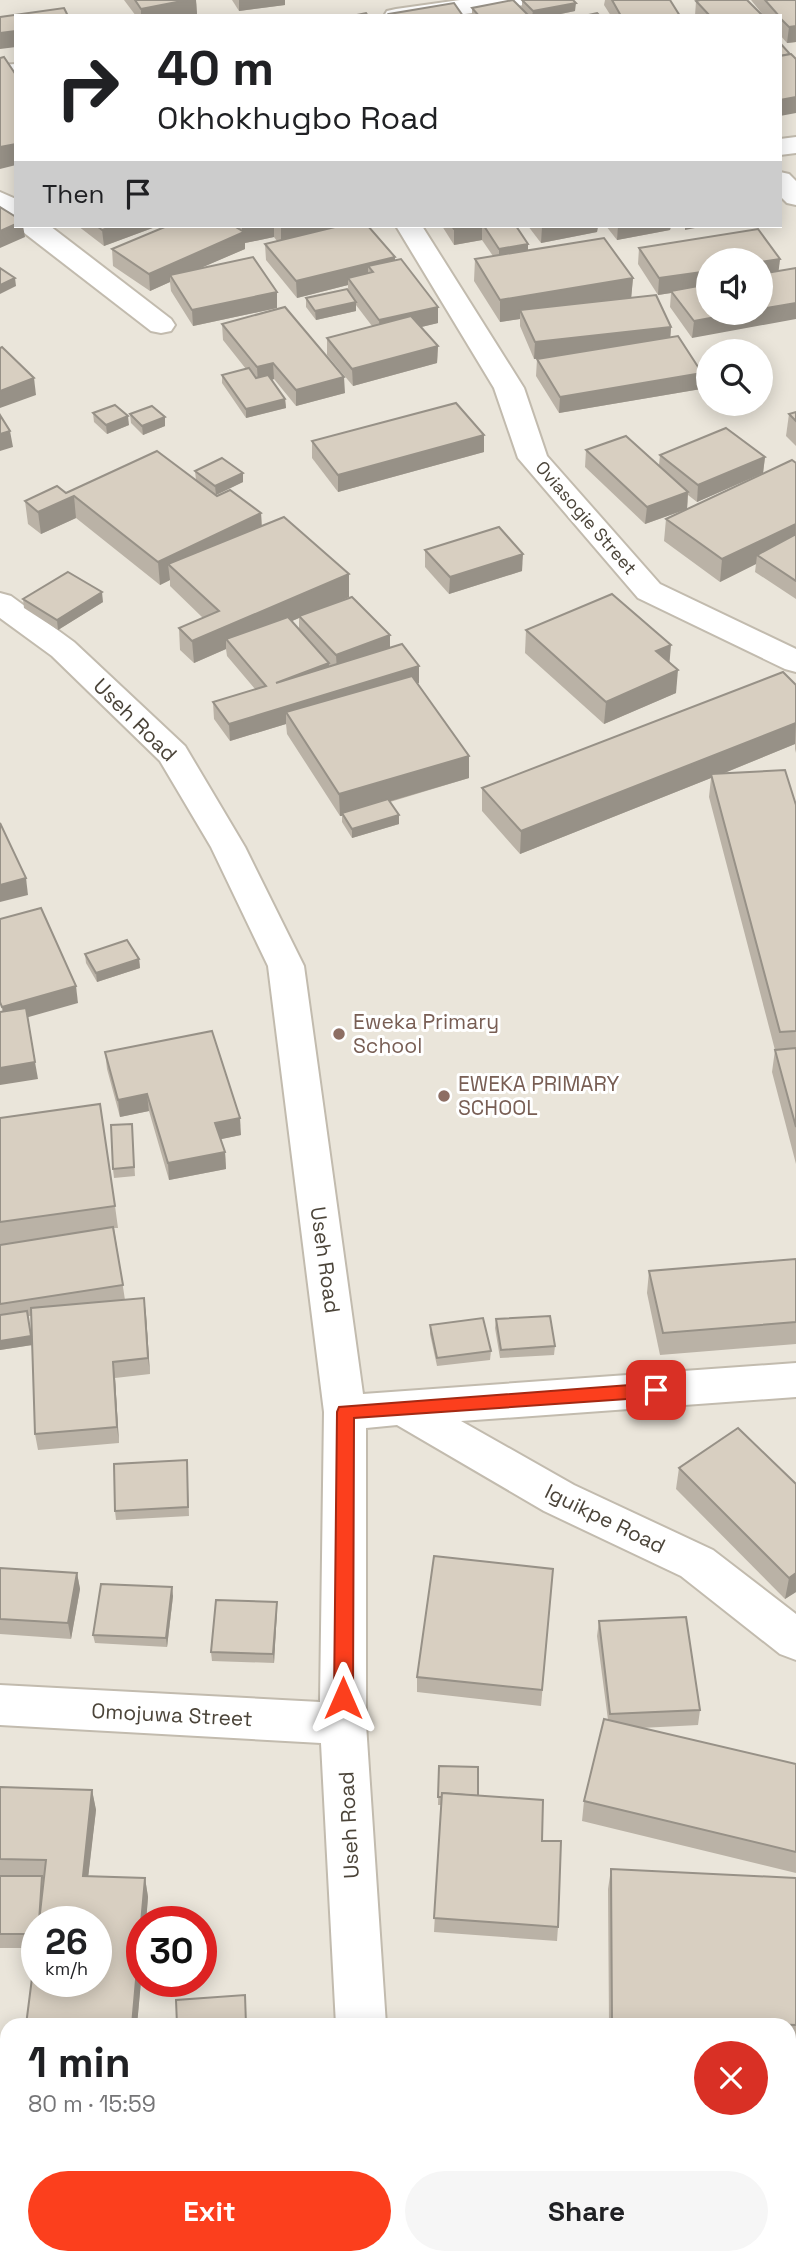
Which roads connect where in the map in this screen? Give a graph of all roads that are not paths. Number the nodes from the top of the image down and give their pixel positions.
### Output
1 (513, 0) edge
2 (412, 14) edge
3 (782, 182) edge
4 (796, 197) edge
5 (36, 228) edge
6 (411, 228) edge
7 (161, 325) dead end
8 (0, 603) edge
9 (796, 662) edge
10 (796, 1380) edge
11 (405, 1409) junction
12 (345, 1412) junction
13 (796, 1640) edge
14 (0, 1705) edge
15 (343, 1724) junction
16 (361, 2018) edge

1 - 2 street
3 - 4 street
5 - 7 street
6 - 9 street, Oviasogie Street
8 - 12 street, Useh Road
10 - 11 street
11 - 12 street
11 - 13 street, Iguikpe Road
12 - 15 street, Useh Road
14 - 15 street, Omojuwa Street
15 - 16 street, Useh Road

